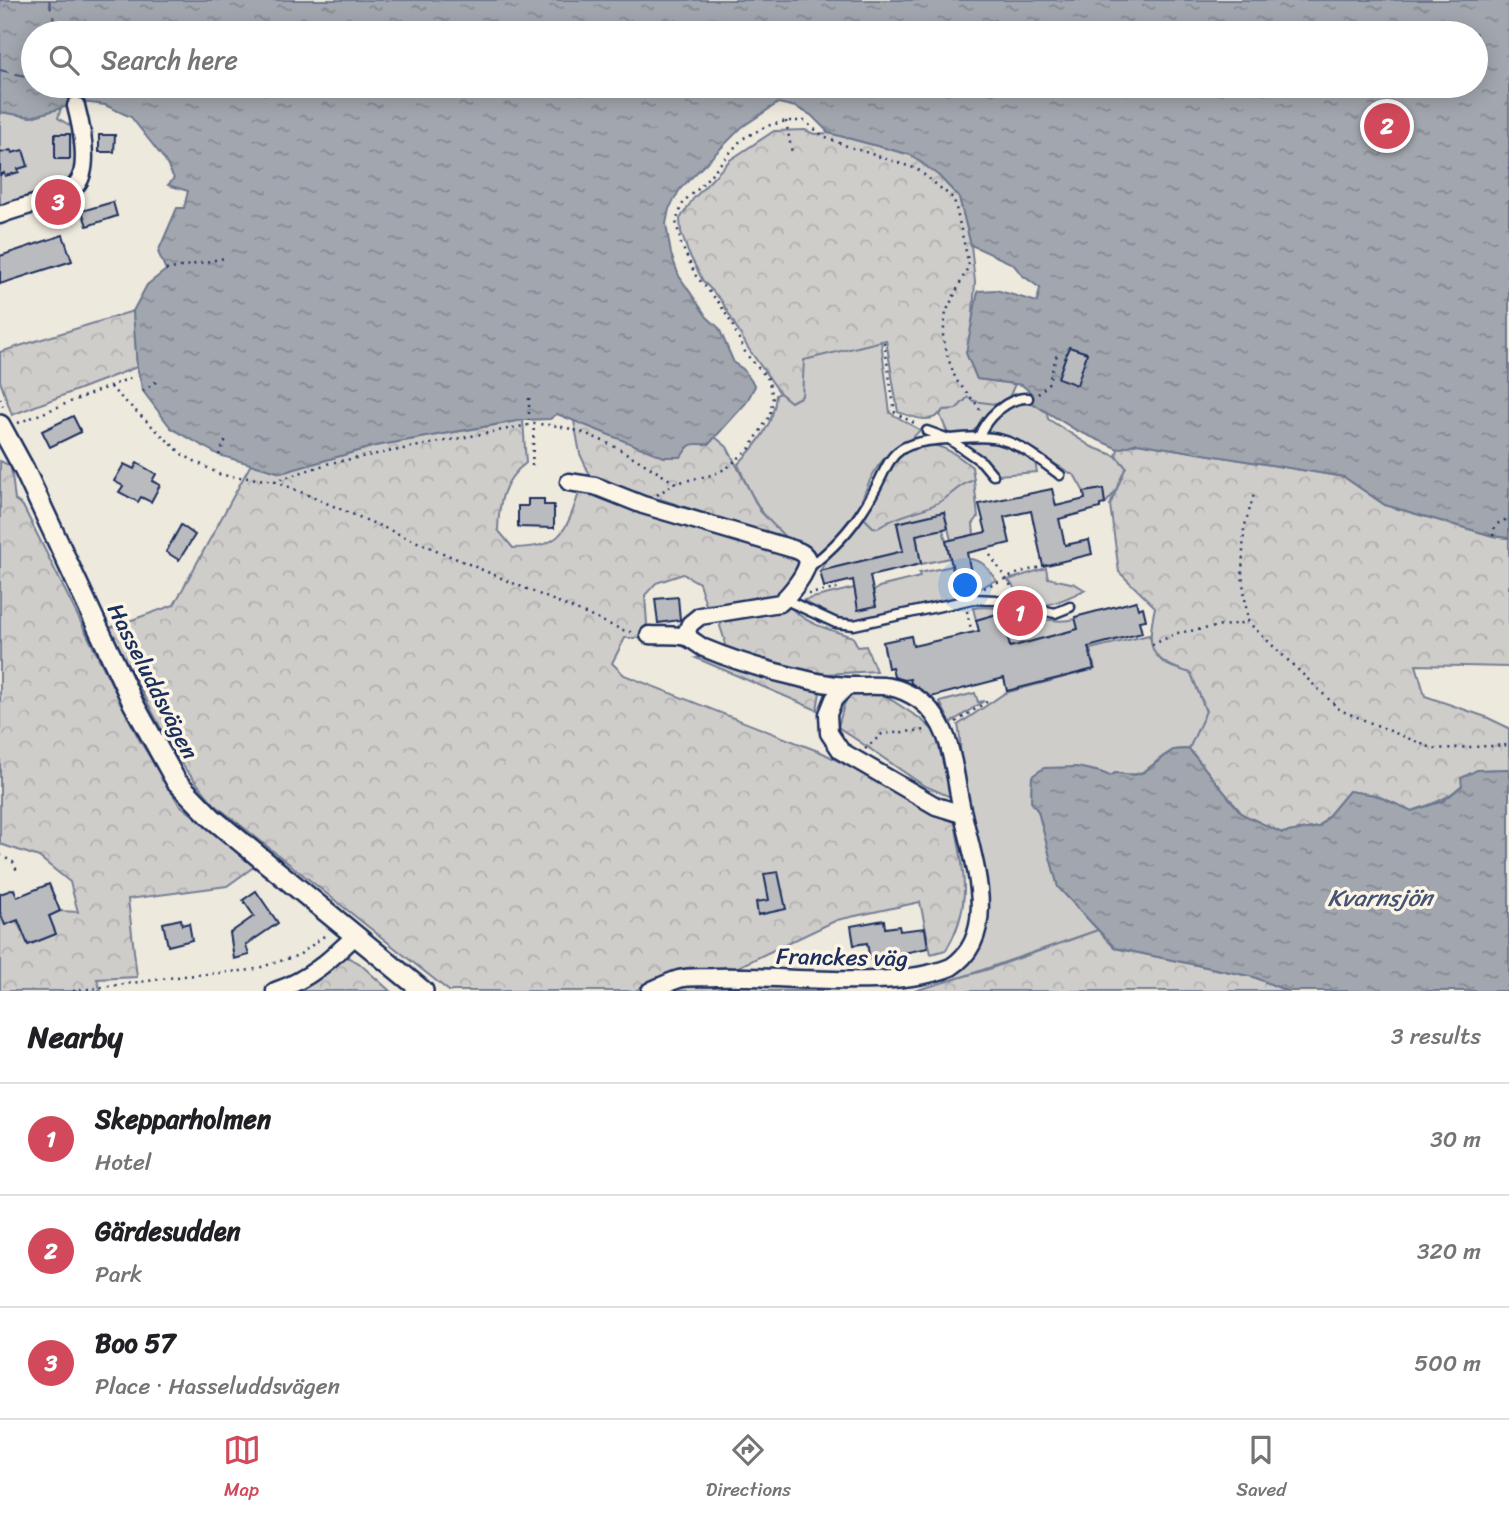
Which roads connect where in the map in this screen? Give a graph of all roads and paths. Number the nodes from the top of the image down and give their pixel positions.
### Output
1 (74, 98) edge
2 (76, 106) joint
3 (786, 121) junction
4 (792, 152) dead end
5 (0, 215) edge
6 (225, 258) dead end
7 (166, 270) dead end
8 (884, 342) dead end
9 (1058, 351) dead end
10 (135, 376) dead end
11 (157, 381) dead end
12 (110, 387) junction
13 (143, 391) dead end
14 (0, 398) edge
15 (529, 398) dead end
16 (1028, 398) joint
17 (529, 420) dead end
18 (986, 424) junction
19 (534, 425) junction
20 (4, 427) edge
21 (927, 431) joint
22 (979, 438) junction
23 (226, 439) dead end
24 (949, 439) junction
25 (219, 455) dead end
26 (532, 466) dead end
27 (992, 475) dead end
28 (1060, 475) dead end
29 (275, 481) junction
30 (569, 482) dead end
31 (1254, 494) dead end
32 (1509, 518) edge
33 (1493, 536) dead end
34 (990, 555) dead end
35 (1041, 567) dead end
36 (807, 568) junction
37 (1004, 579) junction
38 (842, 588) dead end
39 (784, 599) junction
40 (969, 600) junction
41 (1026, 605) junction
42 (1070, 607) dead end
43 (1248, 622) junction
44 (971, 629) dead end
45 (649, 635) joint
46 (689, 637) junction
47 (1152, 645) dead end
48 (847, 686) junction
49 (988, 701) dead end
50 (942, 728) junction
51 (1509, 745) edge
52 (855, 759) junction
53 (962, 814) junction
54 (0, 855) edge
55 (19, 873) dead end
56 (329, 932) dead end
57 (356, 935) junction
58 (73, 991) edge
59 (275, 991) edge
60 (423, 991) edge
61 (649, 991) edge

1 - 2 path
2 - 5 street
3 - 4 path
3 - 18 path
3 - 19 path
6 - 7 path
8 - 21 path
9 - 16 path
10 - 12 path
11 - 13 path
12 - 20 path
12 - 29 path
14 - 20 path
15 - 17 path
16 - 18 lane
18 - 22 lane
19 - 26 path
19 - 29 path
20 - 57 street, Hasseluddsvägen
21 - 24 lane
22 - 24 lane
22 - 28 lane
23 - 25 path
24 - 27 lane
24 - 36 lane
29 - 45 path
30 - 36 street
31 - 43 path
32 - 33 path
34 - 37 path
35 - 37 path
36 - 39 street
37 - 40 path
37 - 41 path
38 - 39 path
39 - 40 lane
39 - 46 street
40 - 41 lane
40 - 44 path
41 - 42 lane
43 - 47 path
43 - 51 path
45 - 46 street, Franckes väg
46 - 48 street, Franckes väg
48 - 50 street, Franckes väg
48 - 52 street
49 - 50 path
50 - 52 path
50 - 53 street, Franckes väg
52 - 53 street
53 - 61 street, Franckes väg
54 - 55 path
56 - 58 path
57 - 59 street
57 - 60 street, Hasseluddsvägen

